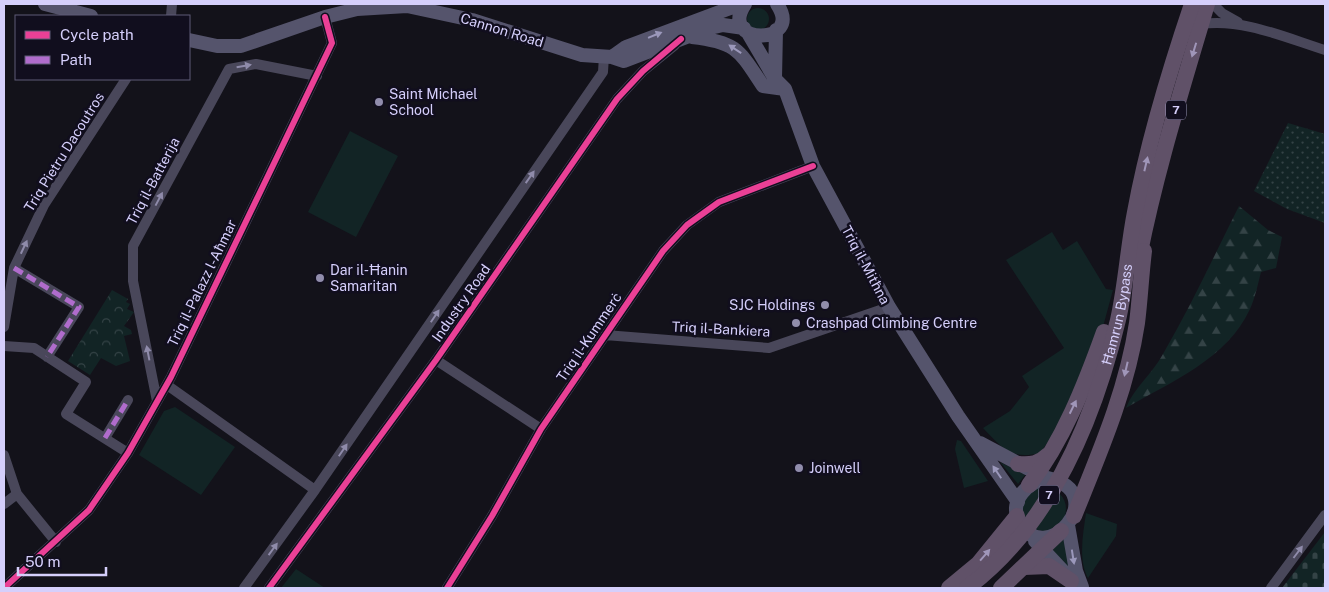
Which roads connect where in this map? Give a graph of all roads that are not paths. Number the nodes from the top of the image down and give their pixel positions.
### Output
1 (45, 4) edge
2 (741, 4) edge
3 (745, 4) edge
4 (778, 4) edge
5 (1192, 4) edge
6 (1207, 4) edge
7 (1213, 4) edge
8 (87, 15) edge
9 (325, 17) junction
10 (1201, 24) junction
11 (1244, 25) junction
12 (746, 30) junction
13 (776, 30) junction
14 (686, 38) junction
15 (190, 40) edge
16 (1325, 50) edge
17 (608, 56) junction
18 (317, 76) junction
19 (125, 80) edge
20 (780, 84) junction
21 (814, 166) junction
22 (1141, 214) junction
23 (14, 268) junction
24 (889, 308) junction
25 (4, 328) edge
26 (605, 336) junction
27 (4, 346) edge
28 (47, 357) junction
29 (436, 360) junction
30 (1105, 384) junction
31 (167, 385) junction
32 (128, 400) dead end
33 (158, 401) junction
34 (541, 429) junction
35 (105, 438) junction
36 (977, 441) junction
37 (1051, 451) junction
38 (128, 453) junction
39 (4, 455) edge
40 (1018, 464) junction
41 (1034, 478) junction
42 (315, 490) junction
43 (17, 494) junction
44 (4, 504) edge
45 (1017, 509) junction
46 (1325, 515) edge
47 (1068, 524) junction
48 (1026, 531) junction
49 (56, 542) junction
50 (1042, 548) junction
51 (1024, 567) junction
52 (1077, 586) edge
53 (4, 588) edge
54 (244, 588) edge
55 (269, 588) edge
56 (447, 588) edge
57 (949, 588) edge
58 (967, 588) edge
59 (981, 588) edge
60 (1001, 588) edge
61 (1271, 588) edge

1 - 8 main road
17 -> 2 main road
3 - 12 main road
4 - 13 main road, Triq il-Mitħna
22 -> 5 highway, Ħamrun Bypass / 7
6 - 10 highway, Ħamrun Bypass / 7
7 - 11 street
9 - 15 main road, Cannon Road
9 - 17 main road, Cannon Road
9 - 18 street, Triq il-Palazz l-Aħmar
10 - 11 street
10 -> 22 highway, Ħamrun Bypass / 7
11 - 16 street
12 - 13 main road, Cannon Road
12 - 14 main road, Cannon Road
12 - 20 main road, Triq il-Mitħna
13 - 20 main road, Triq il-Mitħna
14 - 17 main road, Cannon Road
20 -> 14 main road
14 - 29 street, Industry Road
42 -> 17 street, Industry Road
18 - 31 street, Triq il-Palazz l-Aħmar
33 -> 18 street, Triq il-Batterija
23 -> 19 street, Triq Pietru Dacoutros
20 - 21 main road, Triq il-Mitħna
21 - 24 main road, Triq il-Mitħna
21 - 26 street, Triq il-Kummerċ
22 - 30 highway, Ħamrun Bypass / 7
37 -> 22 highway
22 -> 47 highway
23 - 25 street, Triq Pietru Dacoutros
23 - 28 street
24 - 26 street, Triq il-Bankiera
24 - 36 main road, Triq il-Mitħna
26 - 34 street, Triq il-Kummerċ
27 - 28 street
28 - 35 street
29 - 34 street
29 - 55 street, Industry Road
30 - 58 highway, Ħamrun Bypass / 7
30 - 59 highway, Ħamrun Bypass / 7
31 - 33 street, Triq il-Palazz l-Aħmar
31 - 42 street
32 - 35 street
33 - 38 street, Triq il-Palazz l-Aħmar
34 - 56 street, Triq il-Kummerċ
35 - 38 street
36 - 40 main road, Triq il-Mitħna
45 -> 36 main road, Triq il-Mitħna
37 - 40 highway
37 - 41 highway
38 - 49 street, Triq il-Palazz l-Aħmar
39 - 43 street
40 - 41 main road, Triq il-Mitħna
41 - 45 main road
41 - 47 main road, Triq il-Mitħna
54 -> 42 street, Industry Road
43 - 44 street
43 - 49 street
45 - 48 main road
57 -> 45 highway
61 -> 46 street
47 - 48 main road
47 - 50 highway
47 -> 52 main road
48 - 50 main road
49 - 53 street, Triq il-Palazz l-Aħmar
50 - 51 highway
50 - 52 main road
51 - 52 highway
51 - 60 highway

